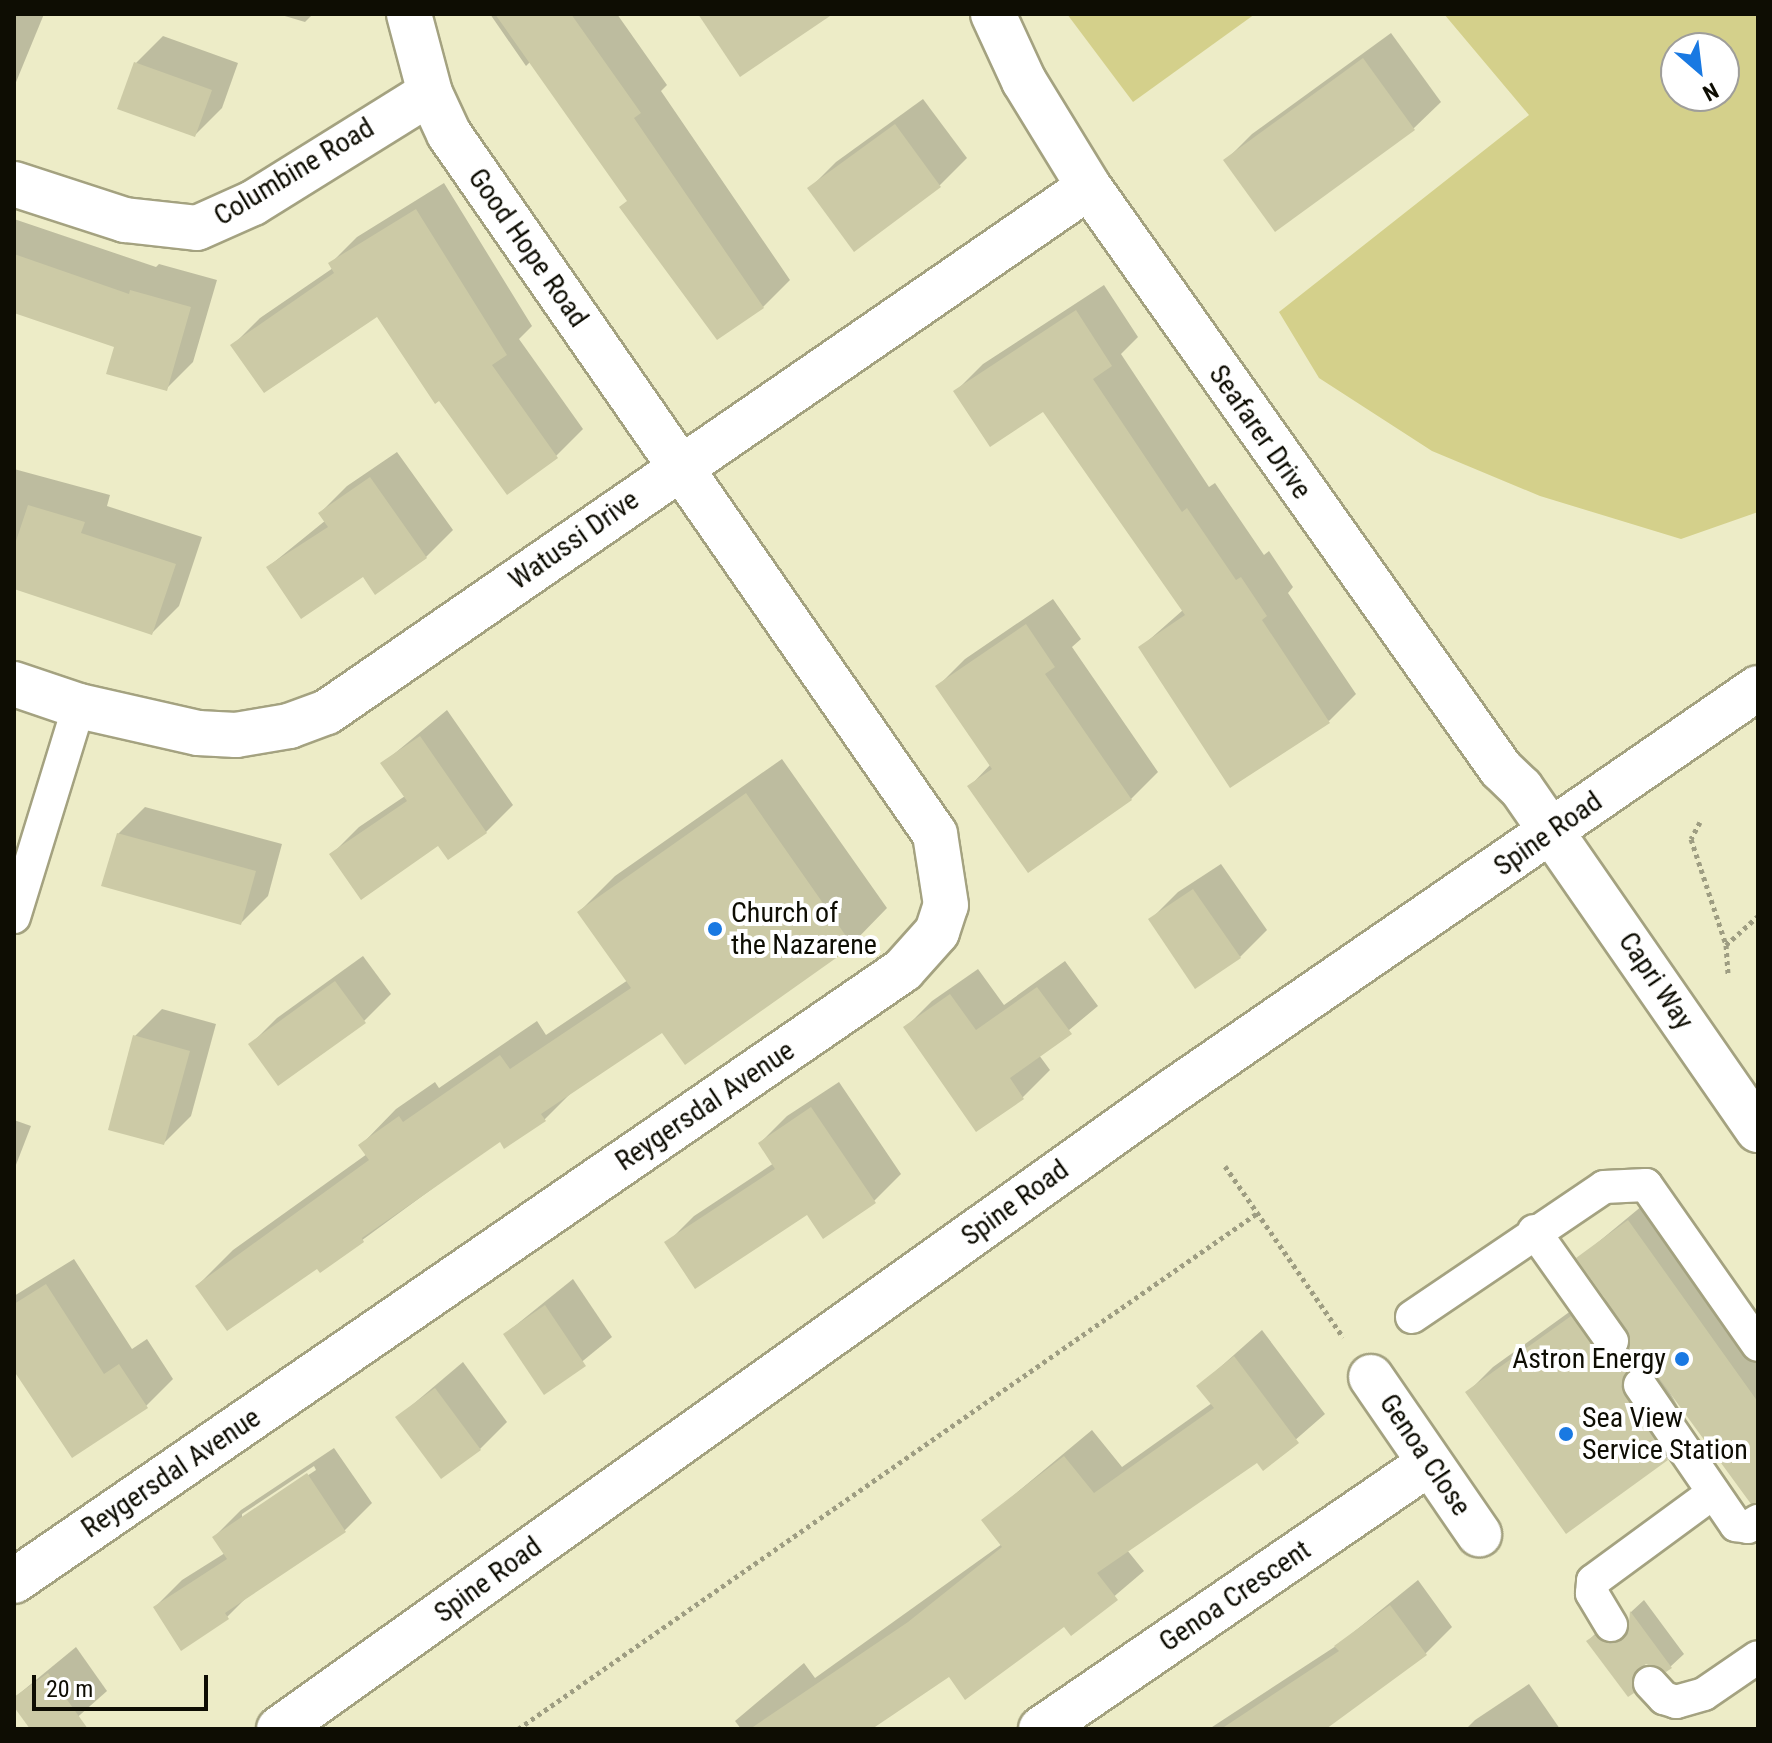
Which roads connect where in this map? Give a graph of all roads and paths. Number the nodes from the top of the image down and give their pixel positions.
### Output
1 (409, 14) edge
2 (993, 14) edge
3 (430, 93) junction
4 (14, 184) edge
5 (1089, 187) junction
6 (680, 467) junction
7 (14, 684) edge
8 (1758, 688) edge
9 (79, 706) junction
10 (1700, 822) dead end
11 (1552, 832) junction
12 (1758, 916) edge
13 (14, 917) edge
14 (1726, 945) junction
15 (1728, 975) dead end
16 (1758, 1130) edge
17 (1225, 1166) dead end
18 (1256, 1214) junction
19 (1534, 1231) junction
20 (1412, 1317) dead end
21 (1755, 1335) edge
22 (1612, 1341) dead end
23 (1371, 1377) joint
24 (1640, 1385) dead end
25 (1429, 1463) junction
26 (1713, 1493) junction
27 (1758, 1521) edge
28 (1479, 1534) dead end
29 (16, 1574) edge
30 (1611, 1625) dead end
31 (1758, 1657) edge
32 (1650, 1683) dead end
33 (279, 1729) edge
34 (518, 1729) edge
35 (1041, 1729) edge

1 - 3 street, Good Hope Road
2 - 5 street, Seafarer Drive
3 - 4 street, Columbine Road
3 - 6 street, Good Hope Road
5 - 6 street, Watussi Drive
5 - 11 street, Seafarer Drive
6 - 9 street, Watussi Drive
6 - 29 street, Reygersdal Avenue
7 - 9 street, Watussi Drive
8 - 11 street, Spine Road
9 - 13 lane
10 - 14 path
11 - 16 street, Capri Way
11 - 33 street, Spine Road
12 - 14 path
14 - 15 path
17 - 18 path
18 - 23 path
18 - 34 path
19 - 20 lane
19 - 21 lane
19 - 22 lane
23 - 25 street, Genoa Close
24 - 26 lane
25 - 28 street, Genoa Close
25 - 35 street, Genoa Crescent
26 - 27 lane
26 - 30 lane
31 - 32 lane

